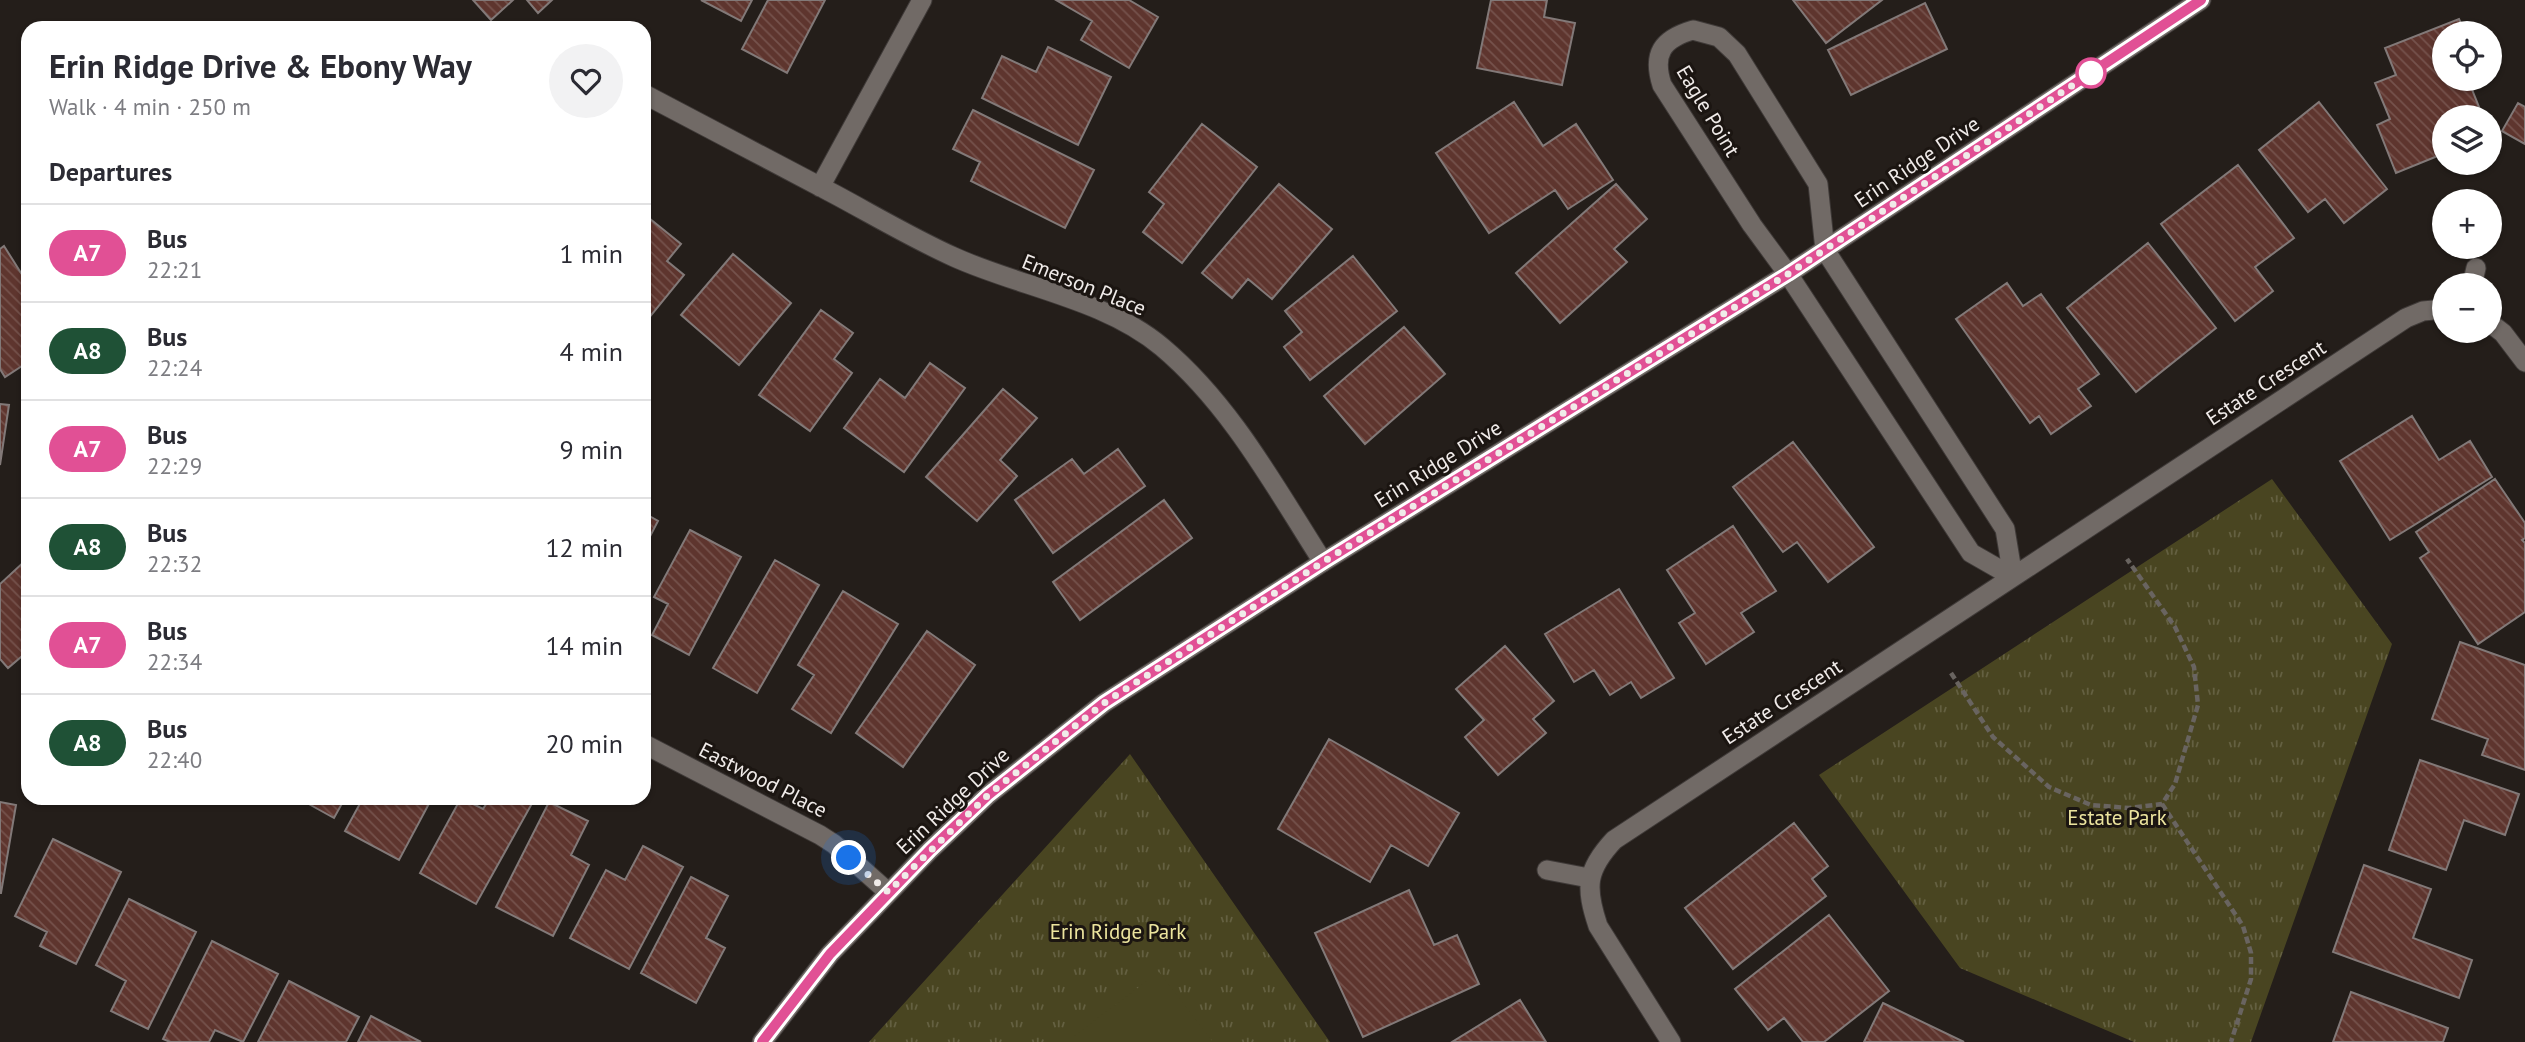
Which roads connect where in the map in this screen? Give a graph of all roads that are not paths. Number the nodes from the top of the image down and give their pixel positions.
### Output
1 (922, 0) edge
2 (2201, 0) edge
3 (651, 98) edge
4 (820, 187) junction
5 (1825, 250) junction
6 (1788, 274) junction
7 (2432, 311) edge
8 (2502, 331) edge
9 (2525, 362) edge
10 (1323, 562) junction
11 (2013, 577) junction
12 (651, 748) edge
13 (1547, 870) dead end
14 (1589, 878) junction
15 (888, 892) junction
16 (762, 1042) edge
17 (1671, 1042) edge

1 - 4 street
2 - 5 street, Erin Ridge Drive
3 - 4 street, Emerson Place
4 - 10 street, Emerson Place
5 - 6 street, Erin Ridge Drive
5 - 6 street, Eagle Point
5 - 11 street
6 - 10 street, Erin Ridge Drive
6 - 11 street
7 - 11 street, Estate Crescent
8 - 9 street
10 - 15 street, Erin Ridge Drive
11 - 14 street, Estate Crescent
12 - 15 street, Eastwood Place
13 - 14 street
14 - 17 street
15 - 16 street, Erin Ridge Drive

